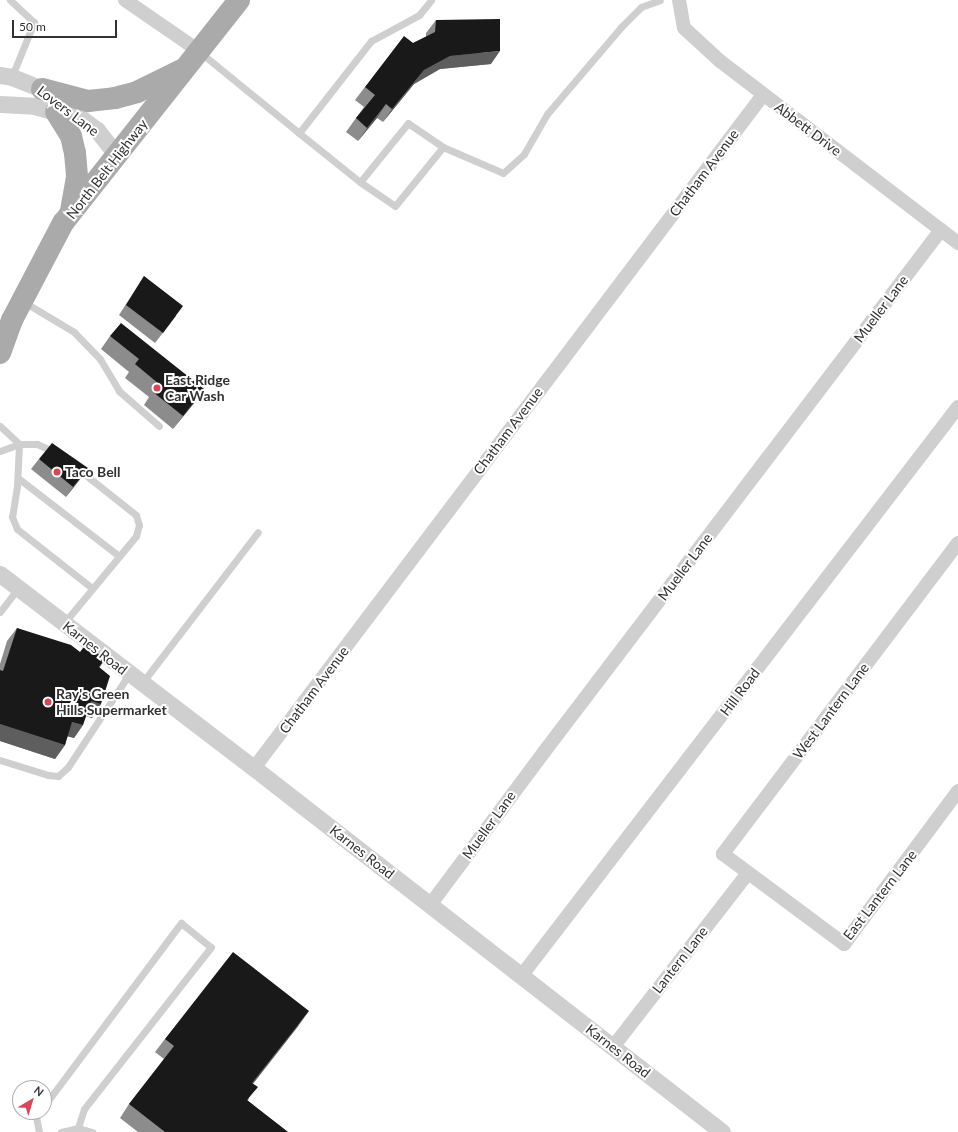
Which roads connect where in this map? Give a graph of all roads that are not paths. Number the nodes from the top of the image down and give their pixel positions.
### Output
1 (10, 0) edge
2 (125, 0) edge
3 (239, 0) edge
4 (431, 0) edge
5 (660, 0) edge
6 (679, 0) edge
7 (193, 59) junction
8 (6, 76) edge
9 (42, 89) junction
10 (764, 95) junction
11 (0, 104) edge
12 (56, 112) junction
13 (299, 133) junction
14 (443, 147) junction
15 (117, 156) junction
16 (360, 182) junction
17 (70, 215) junction
18 (941, 230) junction
19 (958, 243) edge
20 (22, 301) junction
21 (0, 352) edge
22 (958, 408) edge
23 (0, 426) edge
24 (159, 426) dead end
25 (19, 444) junction
26 (0, 451) edge
27 (61, 457) edge
28 (74, 466) edge
29 (18, 478) junction
30 (258, 532) dead end
31 (958, 543) edge
32 (119, 556) junction
33 (0, 574) edge
34 (18, 588) junction
35 (92, 588) junction
36 (0, 612) edge
37 (64, 624) junction
38 (135, 679) junction
39 (0, 760) edge
40 (254, 768) junction
41 (958, 791) edge
42 (748, 873) junction
43 (430, 905) junction
44 (522, 975) junction
45 (613, 1047) junction
46 (52, 1095) edge
47 (37, 1120) edge
48 (78, 1128) junction
49 (713, 1129) edge
50 (39, 1132) edge
51 (61, 1132) edge
52 (92, 1132) edge

1 - 8 lane
2 - 7 street
3 - 7 main road, North Belt Highway
4 - 13 lane
5 - 14 lane
6 - 10 street, Abbett Drive
7 - 9 main road
7 - 13 lane
7 - 15 main road, North Belt Highway
8 - 9 street, Lovers Lane
9 - 15 street, Lovers Lane
10 - 18 street, Abbett Drive
10 - 40 street, Chatham Avenue
11 - 12 street, Lovers Lane
12 - 15 street, Lovers Lane
12 - 17 main road
13 - 16 lane
14 - 16 lane
14 - 16 lane
15 - 17 main road, North Belt Highway
17 - 20 main road, North Belt Highway
18 - 19 street, Abbett Drive
18 - 43 street, Mueller Lane
20 - 21 main road, North Belt Highway
20 - 24 lane
22 - 44 street, Hill Road
23 - 25 lane
25 - 26 lane
25 - 27 lane
25 - 29 lane
28 - 32 lane
29 - 32 lane
29 - 35 lane
30 - 38 lane
31 - 42 street, West Lantern Lane
32 - 35 lane
33 - 34 street, Karnes Road
34 - 36 lane
34 - 37 street, Karnes Road
35 - 37 lane
37 - 38 street, Karnes Road
38 - 39 lane
38 - 40 street, Karnes Road
40 - 43 street, Karnes Road
41 - 42 street, East Lantern Lane
42 - 45 street, Lantern Lane
43 - 44 street, Karnes Road
44 - 45 street, Karnes Road
45 - 49 street, Karnes Road
46 - 48 lane
47 - 50 lane
48 - 51 lane
48 - 52 lane

